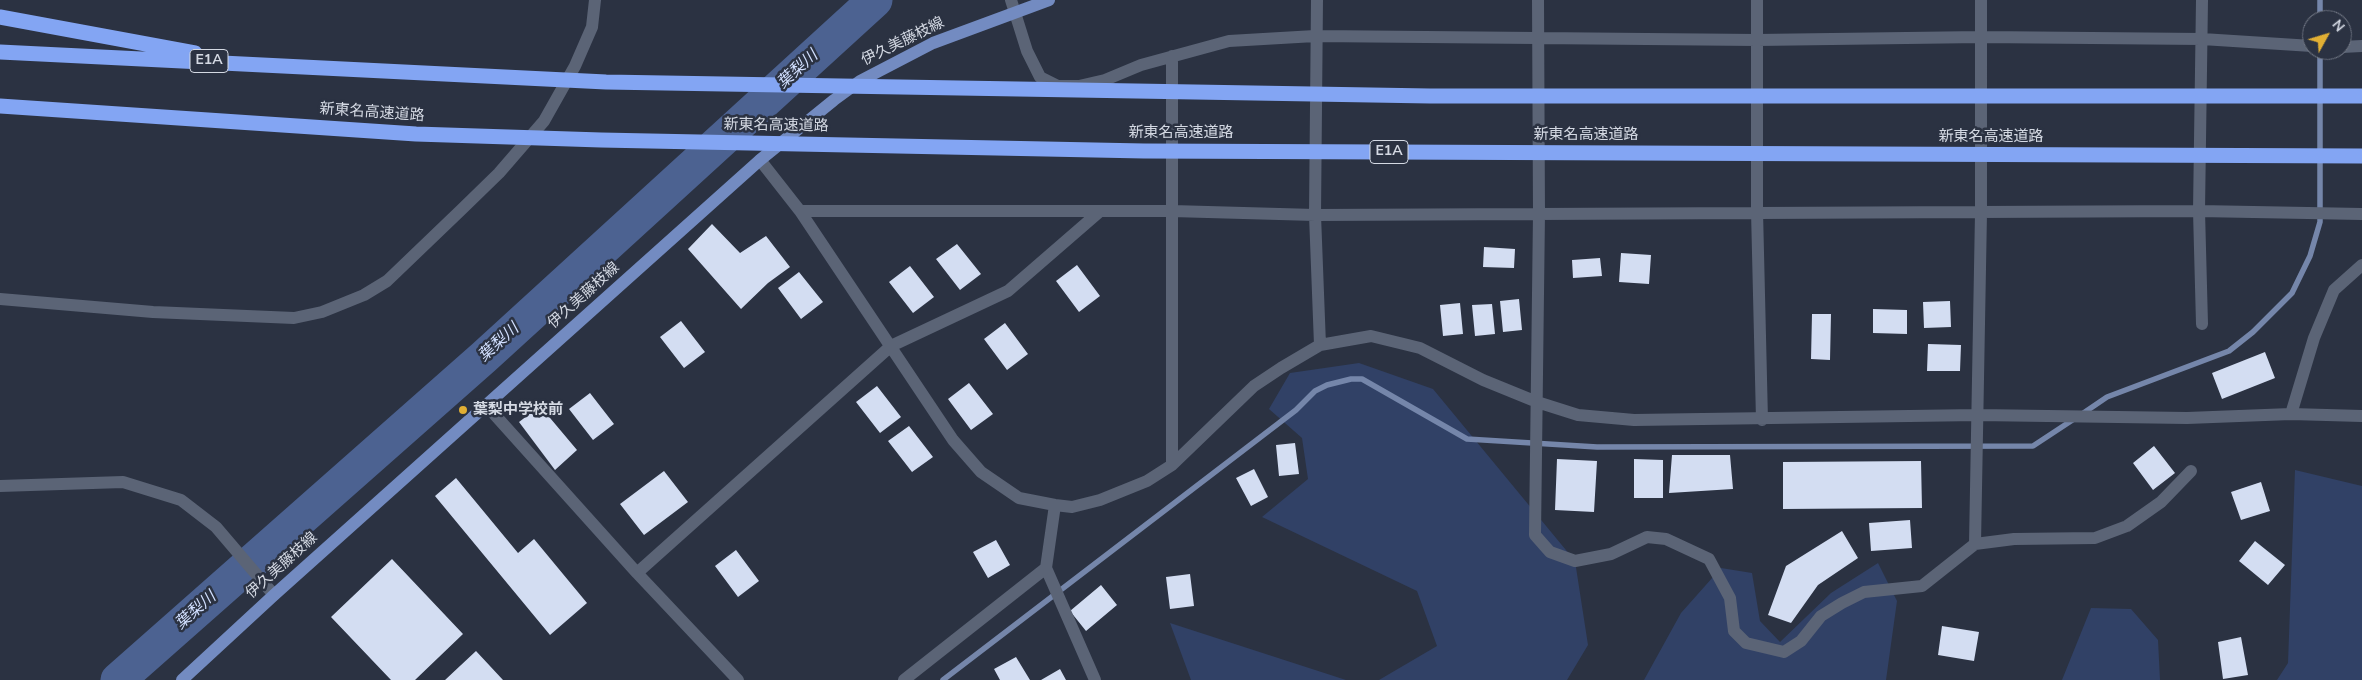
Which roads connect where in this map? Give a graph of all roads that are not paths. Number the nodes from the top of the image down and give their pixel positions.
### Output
1 (595, 0) edge
2 (1049, 0) edge
3 (1316, 0) edge
4 (1538, 0) edge
5 (1757, 0) edge
6 (1980, 0) edge
7 (2202, 0) edge
8 (1014, 6) edge
9 (0, 17) edge
10 (1315, 36) junction
11 (1538, 37) junction
12 (1981, 37) junction
13 (2202, 39) junction
14 (1757, 40) junction
15 (2302, 45) edge
16 (0, 52) edge
17 (1172, 56) junction
18 (249, 63) junction
19 (2362, 96) edge
20 (0, 106) edge
21 (2362, 156) edge
22 (760, 160) junction
23 (800, 211) junction
24 (1172, 211) junction
25 (1757, 211) junction
26 (2199, 211) junction
27 (1098, 213) junction
28 (1539, 213) junction
29 (1981, 213) junction
30 (2362, 214) edge
31 (1314, 215) junction
32 (2362, 265) edge
33 (0, 299) edge
34 (2202, 324) dead end
35 (1320, 345) junction
36 (891, 346) junction
37 (1537, 402) junction
38 (486, 405) junction
39 (2292, 414) junction
40 (1978, 415) junction
41 (2362, 416) edge
42 (1762, 420) junction
43 (1172, 466) junction
44 (2192, 471) dead end
45 (0, 486) edge
46 (1055, 505) junction
47 (1975, 544) junction
48 (1046, 568) junction
49 (637, 572) junction
50 (274, 595) junction
51 (182, 680) edge
52 (738, 680) edge
53 (904, 680) edge
54 (1095, 680) edge

1 - 33 street
2 - 8 main road, 伊久美藤枝線
3 - 10 street
4 - 11 street
5 - 14 street
6 - 12 street
7 - 13 street
8 - 17 street
8 - 22 main road, 伊久美藤枝線
9 - 18 highway
10 - 11 street
10 - 17 street
10 - 31 street
11 - 14 street
11 - 28 street
12 - 13 street
12 - 14 street
12 - 29 street
13 - 15 street
13 - 26 street
14 - 25 street
16 - 18 highway, E1A
17 - 24 street
18 - 19 highway, E1A
20 - 21 highway, 新東名高速道路 / E1A
22 - 23 street
22 - 38 main road, 伊久美藤枝線
23 - 27 street
23 - 36 street
24 - 27 street
24 - 31 street
24 - 43 street
25 - 28 street
25 - 29 street
25 - 42 street
26 - 29 street
26 - 30 street
26 - 34 street
27 - 36 street
28 - 31 street
28 - 37 street
29 - 40 street
31 - 35 street
32 - 39 street
35 - 37 street
35 - 43 street
36 - 46 street
36 - 49 street
37 - 42 street
37 - 47 street
38 - 49 street
38 - 50 main road, 伊久美藤枝線
39 - 40 street
39 - 41 street
40 - 42 street
40 - 47 street
43 - 46 street
44 - 47 street
45 - 50 street
46 - 48 street
48 - 53 street
48 - 54 street
49 - 52 street
50 - 51 main road, 伊久美藤枝線

